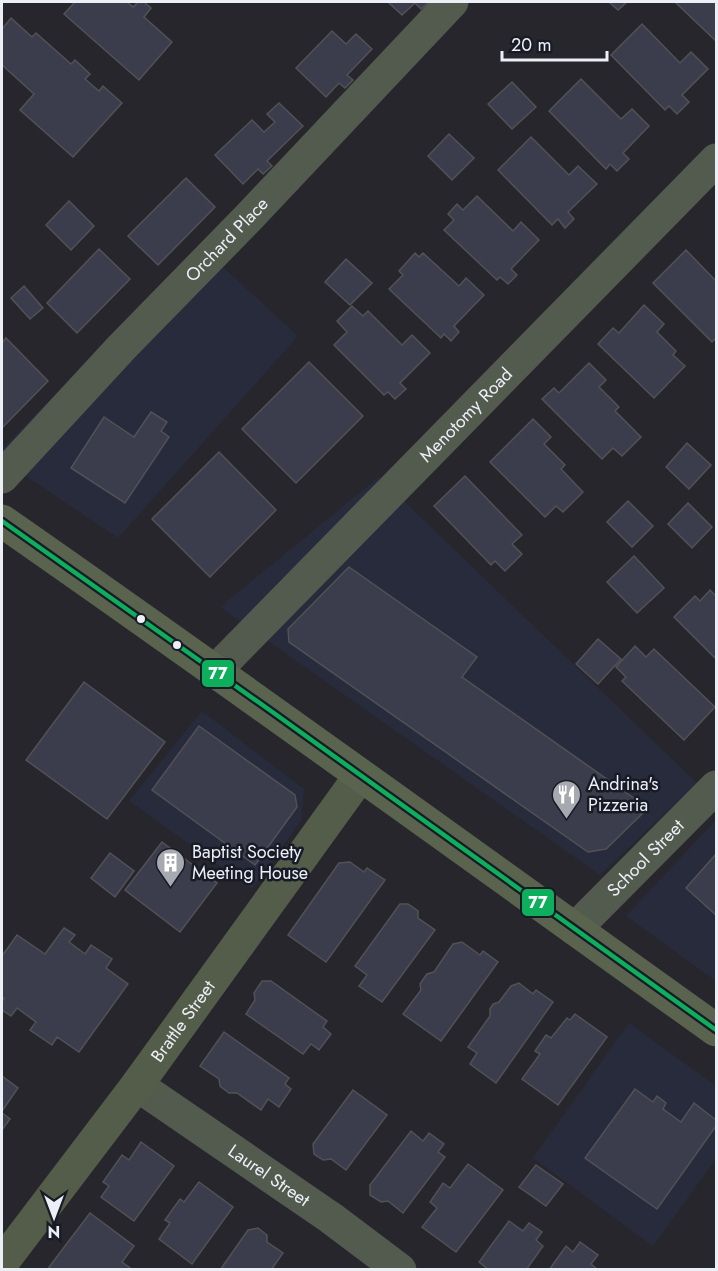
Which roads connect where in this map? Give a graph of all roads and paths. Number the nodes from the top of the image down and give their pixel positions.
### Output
1 (452, 2) edge
2 (717, 160) edge
3 (2, 477) edge
4 (2, 521) edge
5 (216, 670) junction
6 (360, 776) junction
7 (717, 786) edge
8 (575, 929) junction
9 (717, 1030) edge
10 (137, 1085) junction
11 (2, 1263) edge
12 (400, 1269) edge

1 - 3 street, Orchard Place
2 - 5 street, Menotomy Road
4 - 5 main road
5 - 6 main road
6 - 8 main road
6 - 10 main road, Brattle Street
7 - 8 street, School Street
8 - 9 main road
10 - 11 main road, Brattle Street
10 - 12 street, Laurel Street

